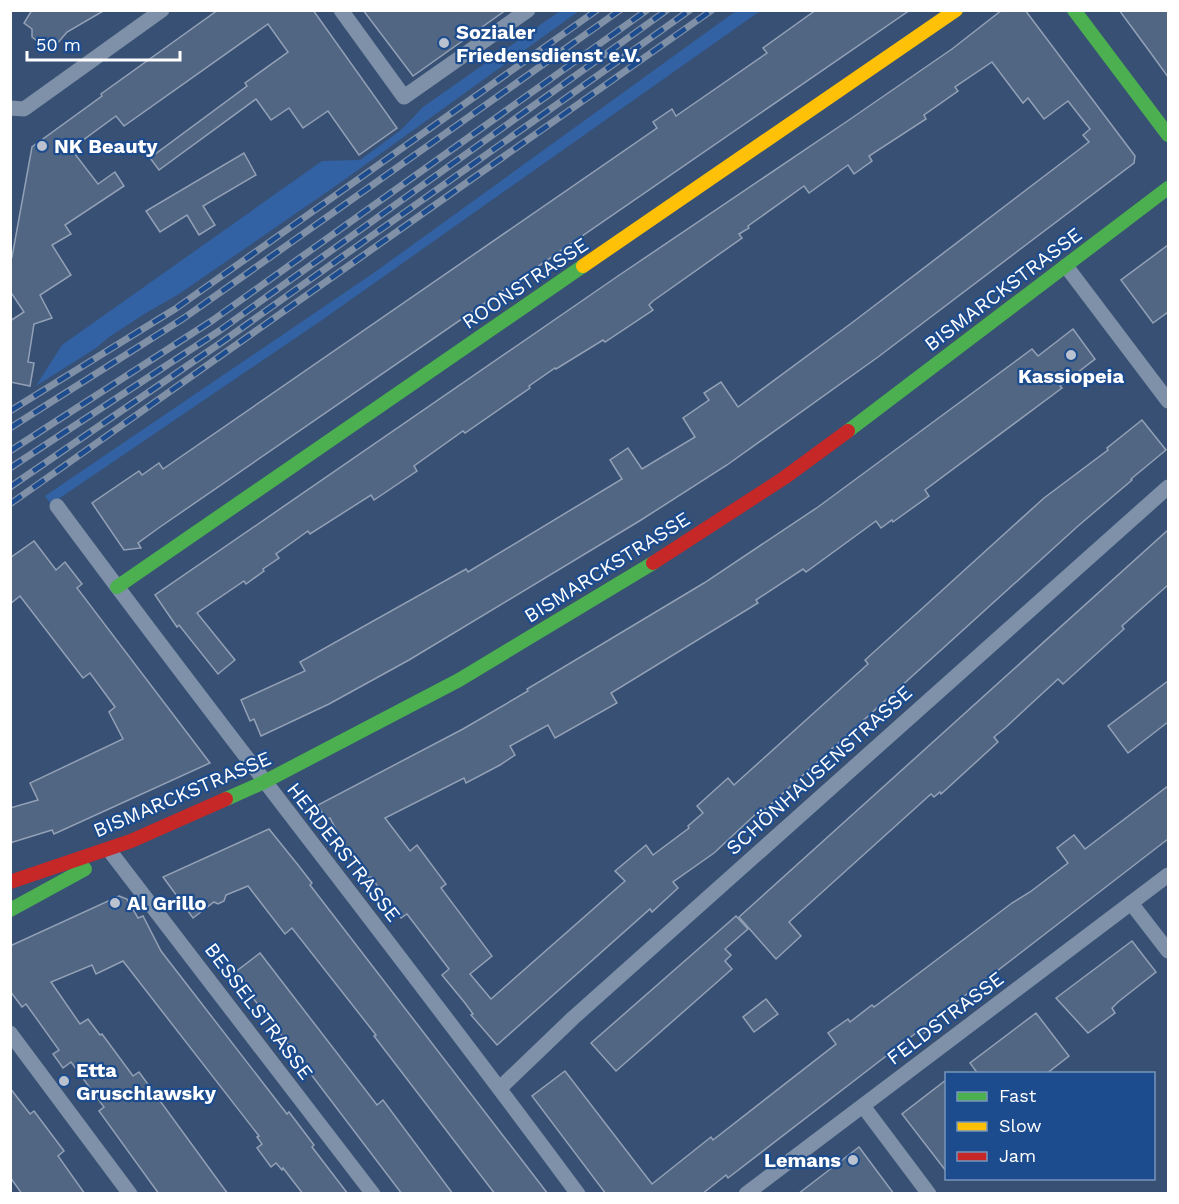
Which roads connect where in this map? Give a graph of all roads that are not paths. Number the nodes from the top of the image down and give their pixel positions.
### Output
1 (162, 10) edge
2 (341, 10) edge
3 (528, 10) edge
4 (956, 10) edge
5 (1074, 10) edge
6 (10, 108) edge
7 (1168, 135) edge
8 (1168, 188) edge
9 (1066, 266) junction
10 (1168, 401) edge
11 (1168, 487) edge
12 (57, 506) dead end
13 (117, 587) junction
14 (264, 782) junction
15 (131, 841) junction
16 (112, 854) junction
17 (1168, 874) edge
18 (10, 882) edge
19 (1131, 903) junction
20 (10, 910) edge
21 (1168, 951) edge
22 (10, 1033) edge
23 (500, 1088) junction
24 (863, 1106) junction
25 (130, 1194) edge
26 (373, 1194) edge
27 (578, 1194) edge
28 (746, 1194) edge
29 (929, 1194) edge

1 - 6 street
2 - 3 street
4 - 13 main road, ROONSTRASSE
5 - 7 main road
8 - 9 main road, BISMARCKSTRASSE
9 - 10 street
9 - 14 main road, BISMARCKSTRASSE
11 - 23 street, SCHÖNHAUSENSTRASSE
12 - 13 street, HERDERSTRASSE
13 - 14 street, HERDERSTRASSE
14 - 15 main road, BISMARCKSTRASSE
14 - 23 street, HERDERSTRASSE
15 - 16 main road
15 - 18 main road, BISMARCKSTRASSE
16 - 20 main road
16 - 26 street, BESSELSTRASSE
17 - 19 street, FELDSTRASSE
19 - 21 street
19 - 24 street, FELDSTRASSE
22 - 25 street
23 - 27 street, HERDERSTRASSE
24 - 28 street, FELDSTRASSE
24 - 29 street

